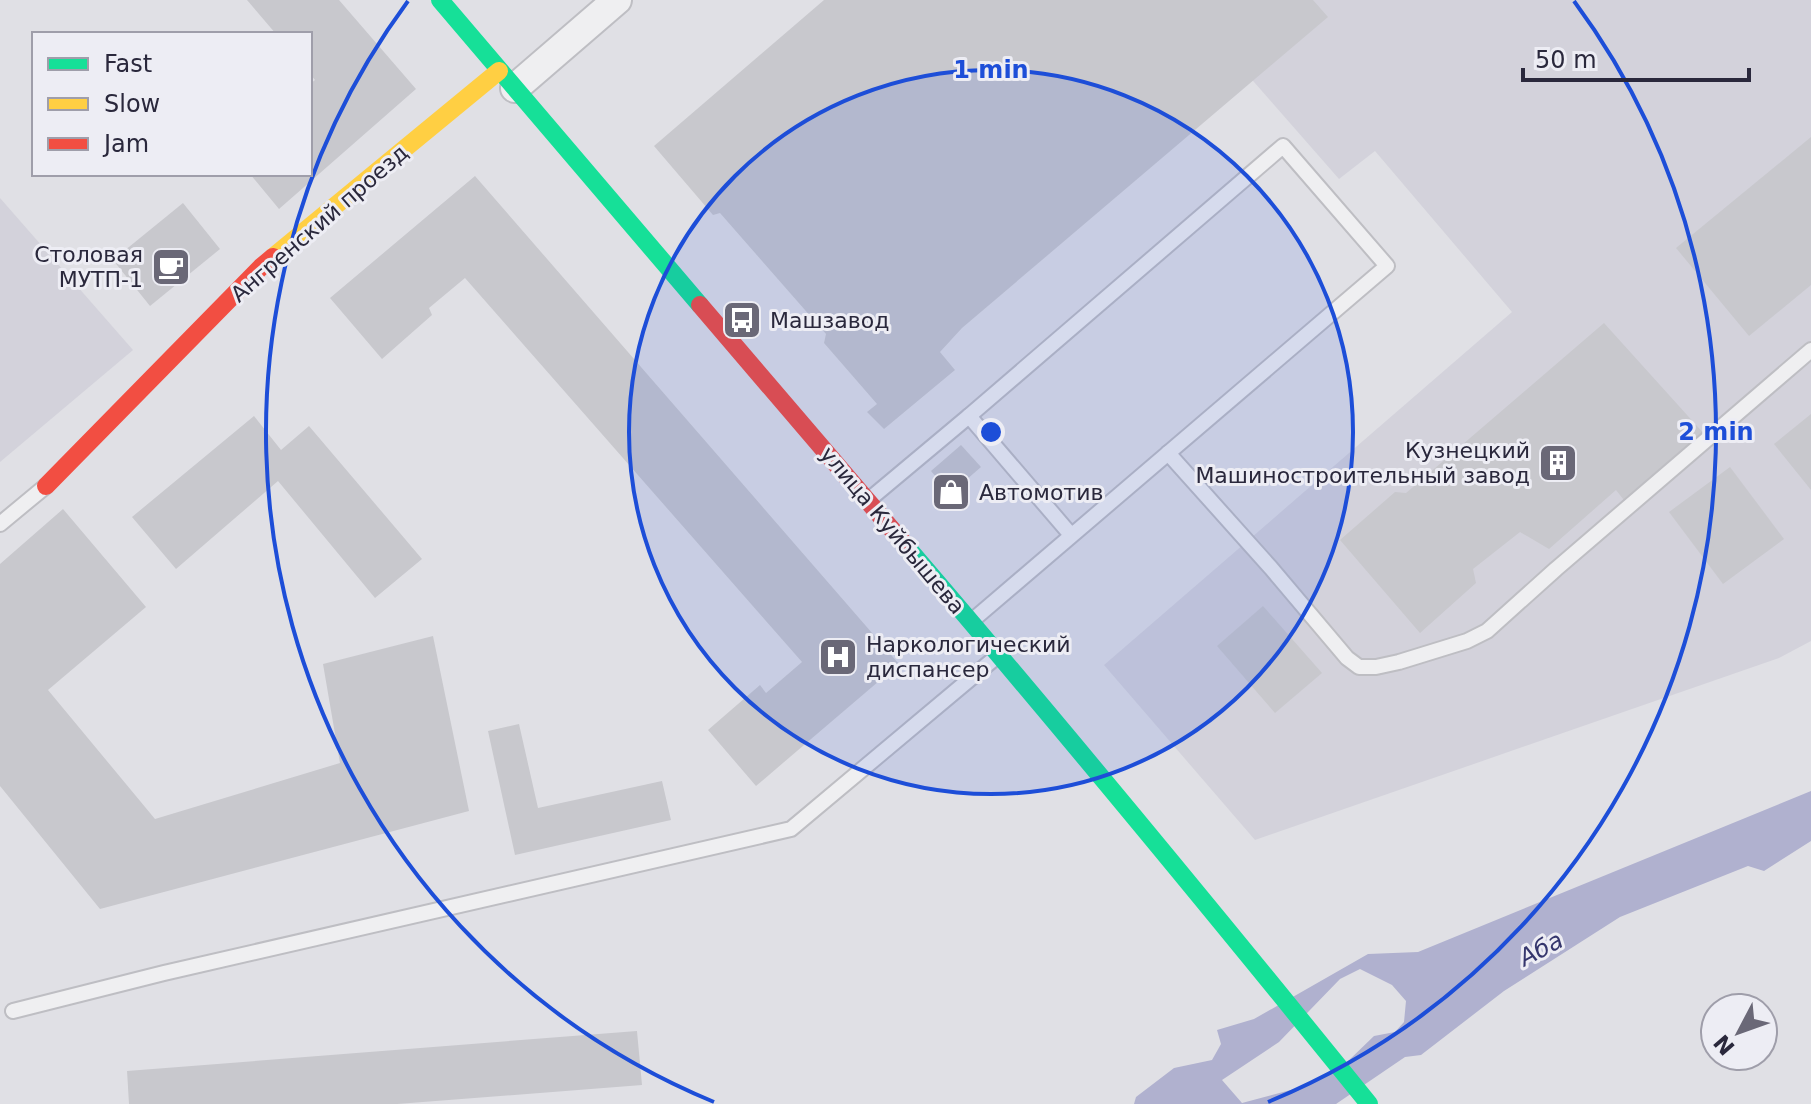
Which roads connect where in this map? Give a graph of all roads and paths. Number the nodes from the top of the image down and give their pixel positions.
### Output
1 (440, 0) edge
2 (617, 0) edge
3 (507, 79) junction
4 (1811, 350) edge
5 (969, 416) junction
6 (1168, 453) junction
7 (46, 486) joint
8 (868, 501) junction
9 (0, 524) edge
10 (1071, 535) junction
11 (971, 622) junction
12 (999, 655) junction
13 (13, 1011) dead end
14 (1369, 1104) edge

1 - 3 main road, улица Куйбышева
2 - 3 street
3 - 7 main road, Ангренский проезд
3 - 8 main road, улица Куйбышева
4 - 6 lane
5 - 6 lane
5 - 8 lane
5 - 10 lane
6 - 10 lane
7 - 9 lane
8 - 11 main road, улица Куйбышева
10 - 11 lane
11 - 12 main road, улица Куйбышева
12 - 13 lane
12 - 14 main road, улица Куйбышева

